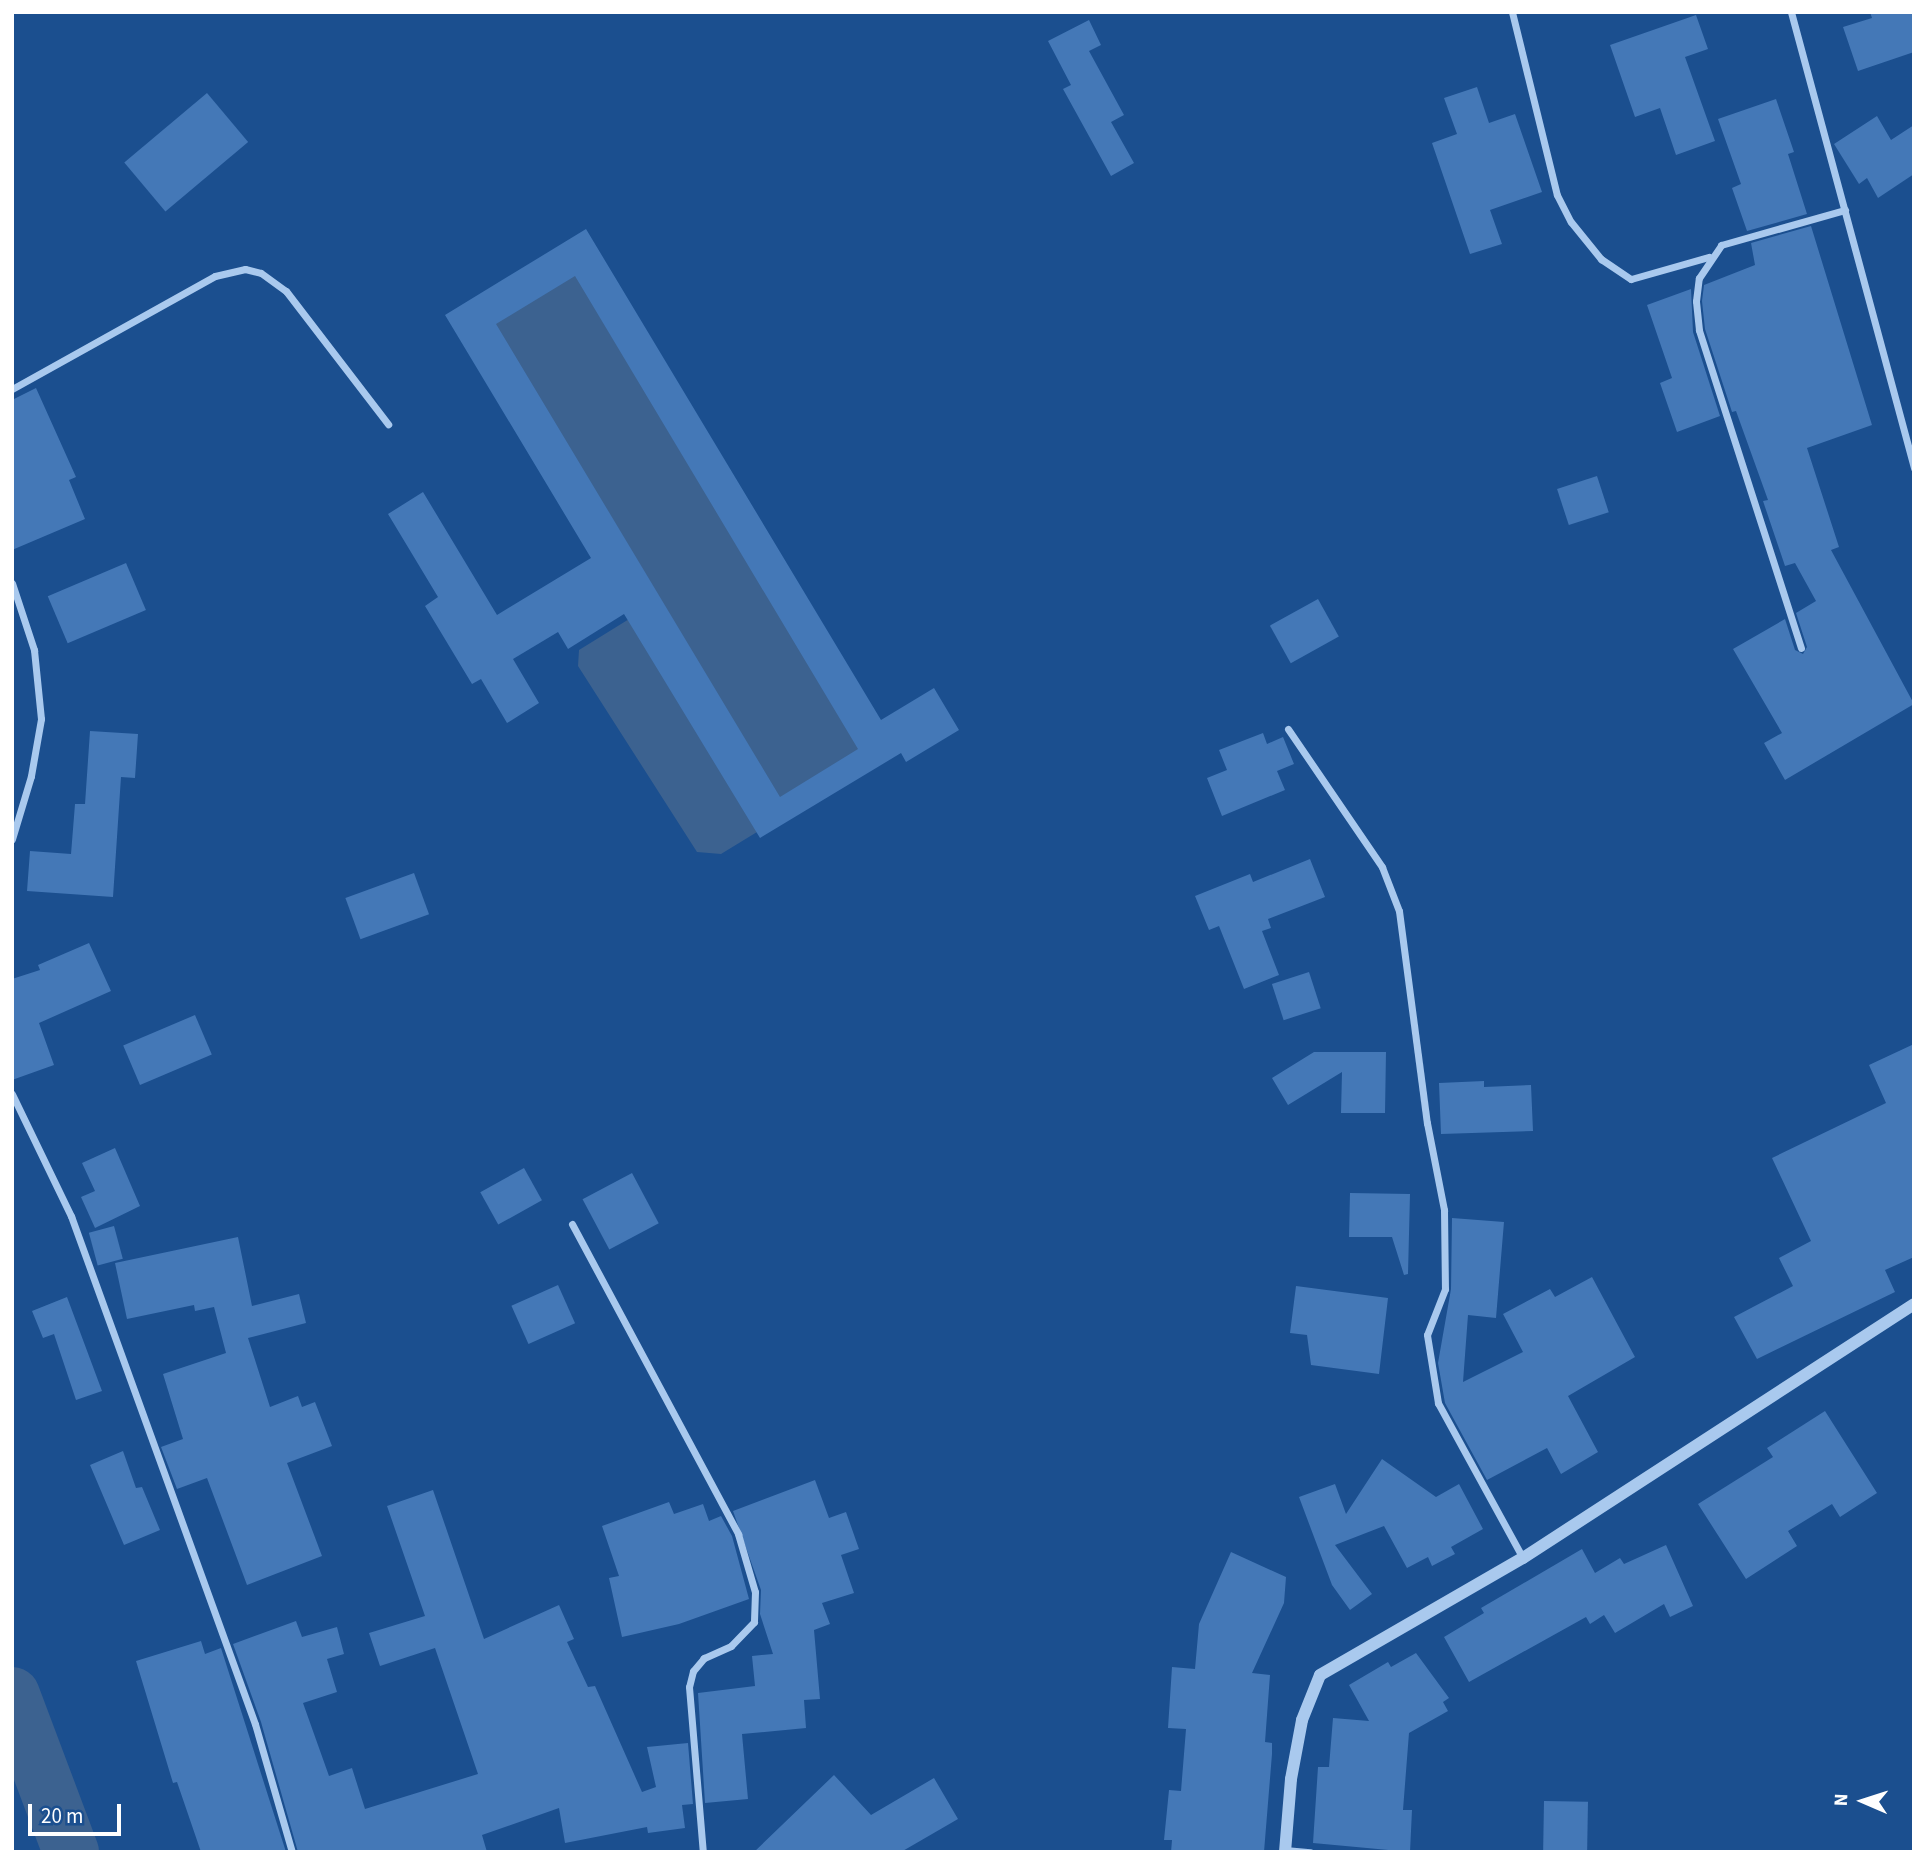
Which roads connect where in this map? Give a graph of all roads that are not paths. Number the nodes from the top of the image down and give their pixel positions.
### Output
1 (1512, 12) edge
2 (1791, 12) edge
3 (1845, 210) junction
4 (1709, 257) junction
5 (12, 389) edge
6 (388, 424) dead end
7 (1914, 469) edge
8 (12, 583) edge
9 (1801, 648) dead end
10 (1288, 729) dead end
11 (12, 839) edge
12 (12, 1094) edge
13 (572, 1224) dead end
14 (1914, 1304) edge
15 (1523, 1558) junction
16 (1285, 1851) edge
17 (292, 1852) edge
18 (703, 1852) edge
19 (1311, 1852) edge

1 - 4 street
2 - 3 street
3 - 4 street
3 - 7 street
4 - 9 street
5 - 6 street
8 - 11 street
10 - 15 street
12 - 17 street
13 - 18 street
14 - 15 street
15 - 16 street
16 - 19 street

